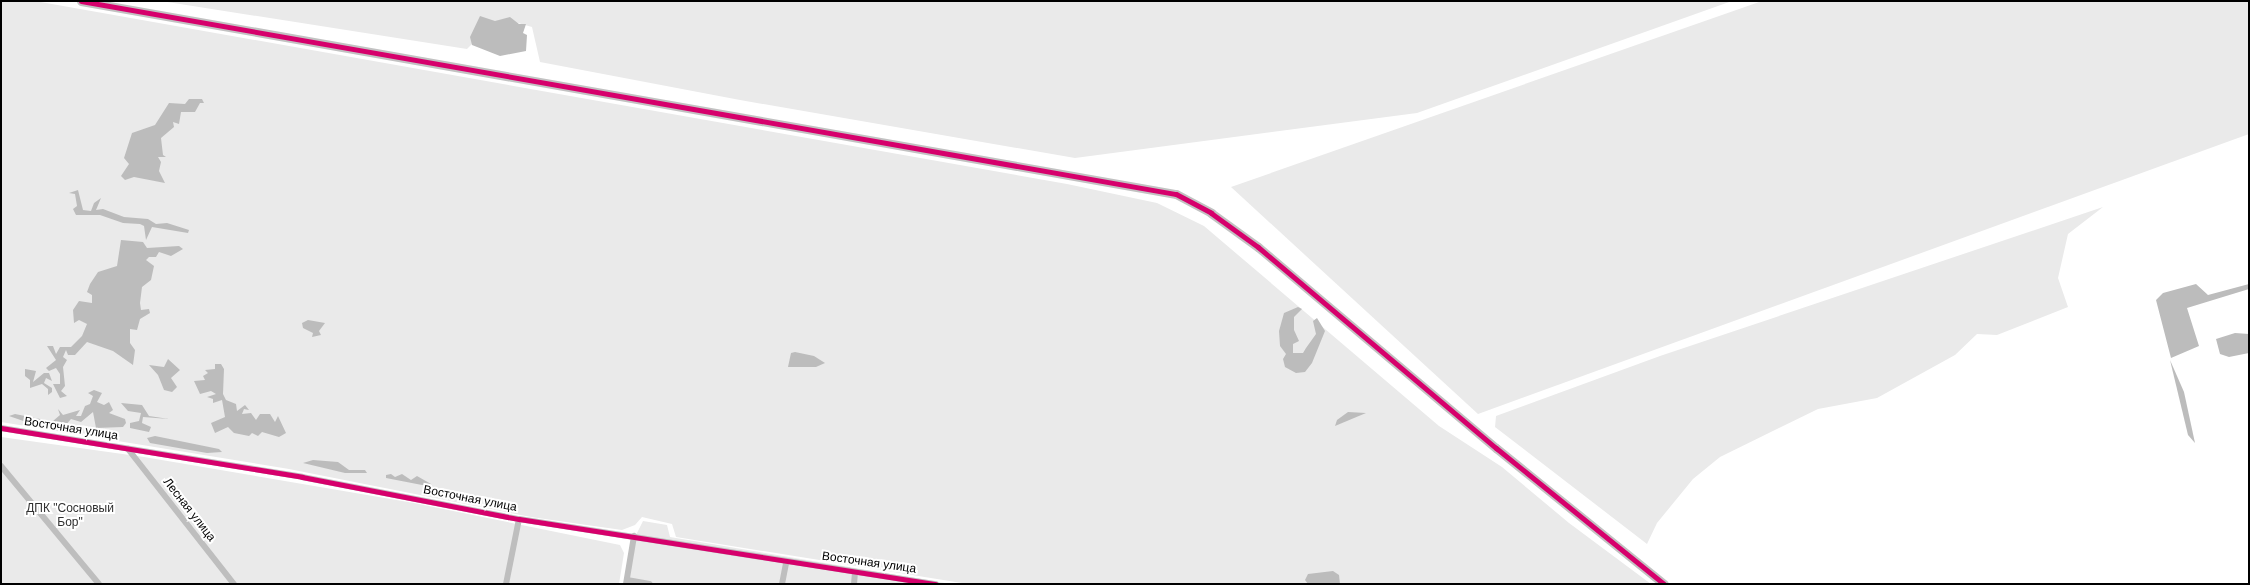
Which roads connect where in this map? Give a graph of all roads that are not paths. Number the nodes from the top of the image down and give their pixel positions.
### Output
1 (81, 1) edge
2 (1, 428) edge
3 (128, 448) junction
4 (1, 466) edge
5 (520, 519) junction
6 (634, 536) junction
7 (786, 563) junction
8 (856, 572) junction
9 (626, 582) edge
10 (924, 583) edge
11 (99, 584) edge
12 (234, 584) edge
13 (506, 584) edge
14 (650, 584) edge
15 (782, 584) edge
16 (854, 584) edge
17 (936, 584) edge
18 (1664, 584) edge

1 - 18 street
2 - 3 street, Восточная улица
3 - 5 street, Восточная улица
3 - 12 street, Лесная улица
4 - 11 street
5 - 6 street, Восточная улица
5 - 13 street
6 - 7 street, Восточная улица
6 - 9 street
7 - 8 street, Восточная улица
7 - 15 street
8 - 10 street, Восточная улица
8 - 16 street
9 - 14 street
10 - 17 street, Восточная улица

